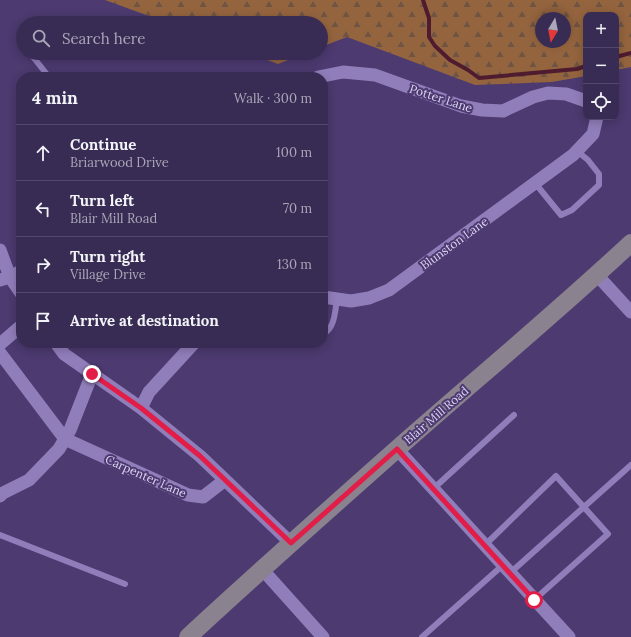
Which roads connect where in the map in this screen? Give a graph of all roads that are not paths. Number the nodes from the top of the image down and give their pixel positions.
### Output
1 (36, 60) edge
2 (45, 72) edge
3 (328, 75) edge
4 (583, 99) edge
5 (596, 120) edge
6 (575, 153) junction
7 (535, 183) junction
8 (631, 243) edge
9 (0, 250) edge
10 (597, 275) junction
11 (10, 276) edge
12 (16, 285) edge
13 (328, 298) edge
14 (337, 299) junction
15 (631, 312) edge
16 (16, 330) edge
17 (328, 330) edge
18 (0, 344) edge
19 (60, 348) edge
20 (189, 348) edge
21 (0, 353) edge
22 (92, 374) junction
23 (141, 408) junction
24 (514, 415) dead end
25 (65, 439) junction
26 (397, 449) junction
27 (631, 465) edge
28 (225, 480) junction
29 (433, 489) junction
30 (0, 496) edge
31 (584, 506) junction
32 (0, 535) edge
33 (291, 543) junction
34 (485, 545) junction
35 (262, 569) junction
36 (506, 569) junction
37 (125, 584) dead end
38 (534, 600) junction
39 (188, 637) edge
40 (323, 637) edge
41 (422, 637) edge
42 (569, 637) edge

1 - 2 lane
3 - 4 street, Potter Lane
5 - 6 street
6 - 7 street, Blunston Lane
6 - 7 lane
7 - 14 street, Blunston Lane
8 - 10 main road, Blair Mill Road
9 - 11 street
10 - 15 street
10 - 26 main road, Blair Mill Road
11 - 12 street
13 - 14 street, Blunston Lane
14 - 17 lane
16 - 18 street
19 - 22 street
20 - 23 street
21 - 25 street
22 - 23 street
22 - 25 street
23 - 28 street
24 - 29 lane
25 - 28 street, Carpenter Lane
25 - 30 street
26 - 29 street
26 - 33 main road, Blair Mill Road
27 - 31 lane
28 - 33 street
29 - 34 street
31 - 34 lane
31 - 36 lane
31 - 38 lane
32 - 37 lane
33 - 35 main road, Blair Mill Road
34 - 36 street
35 - 39 main road, Blair Mill Road
35 - 40 street
36 - 38 street
36 - 41 lane
38 - 42 street

